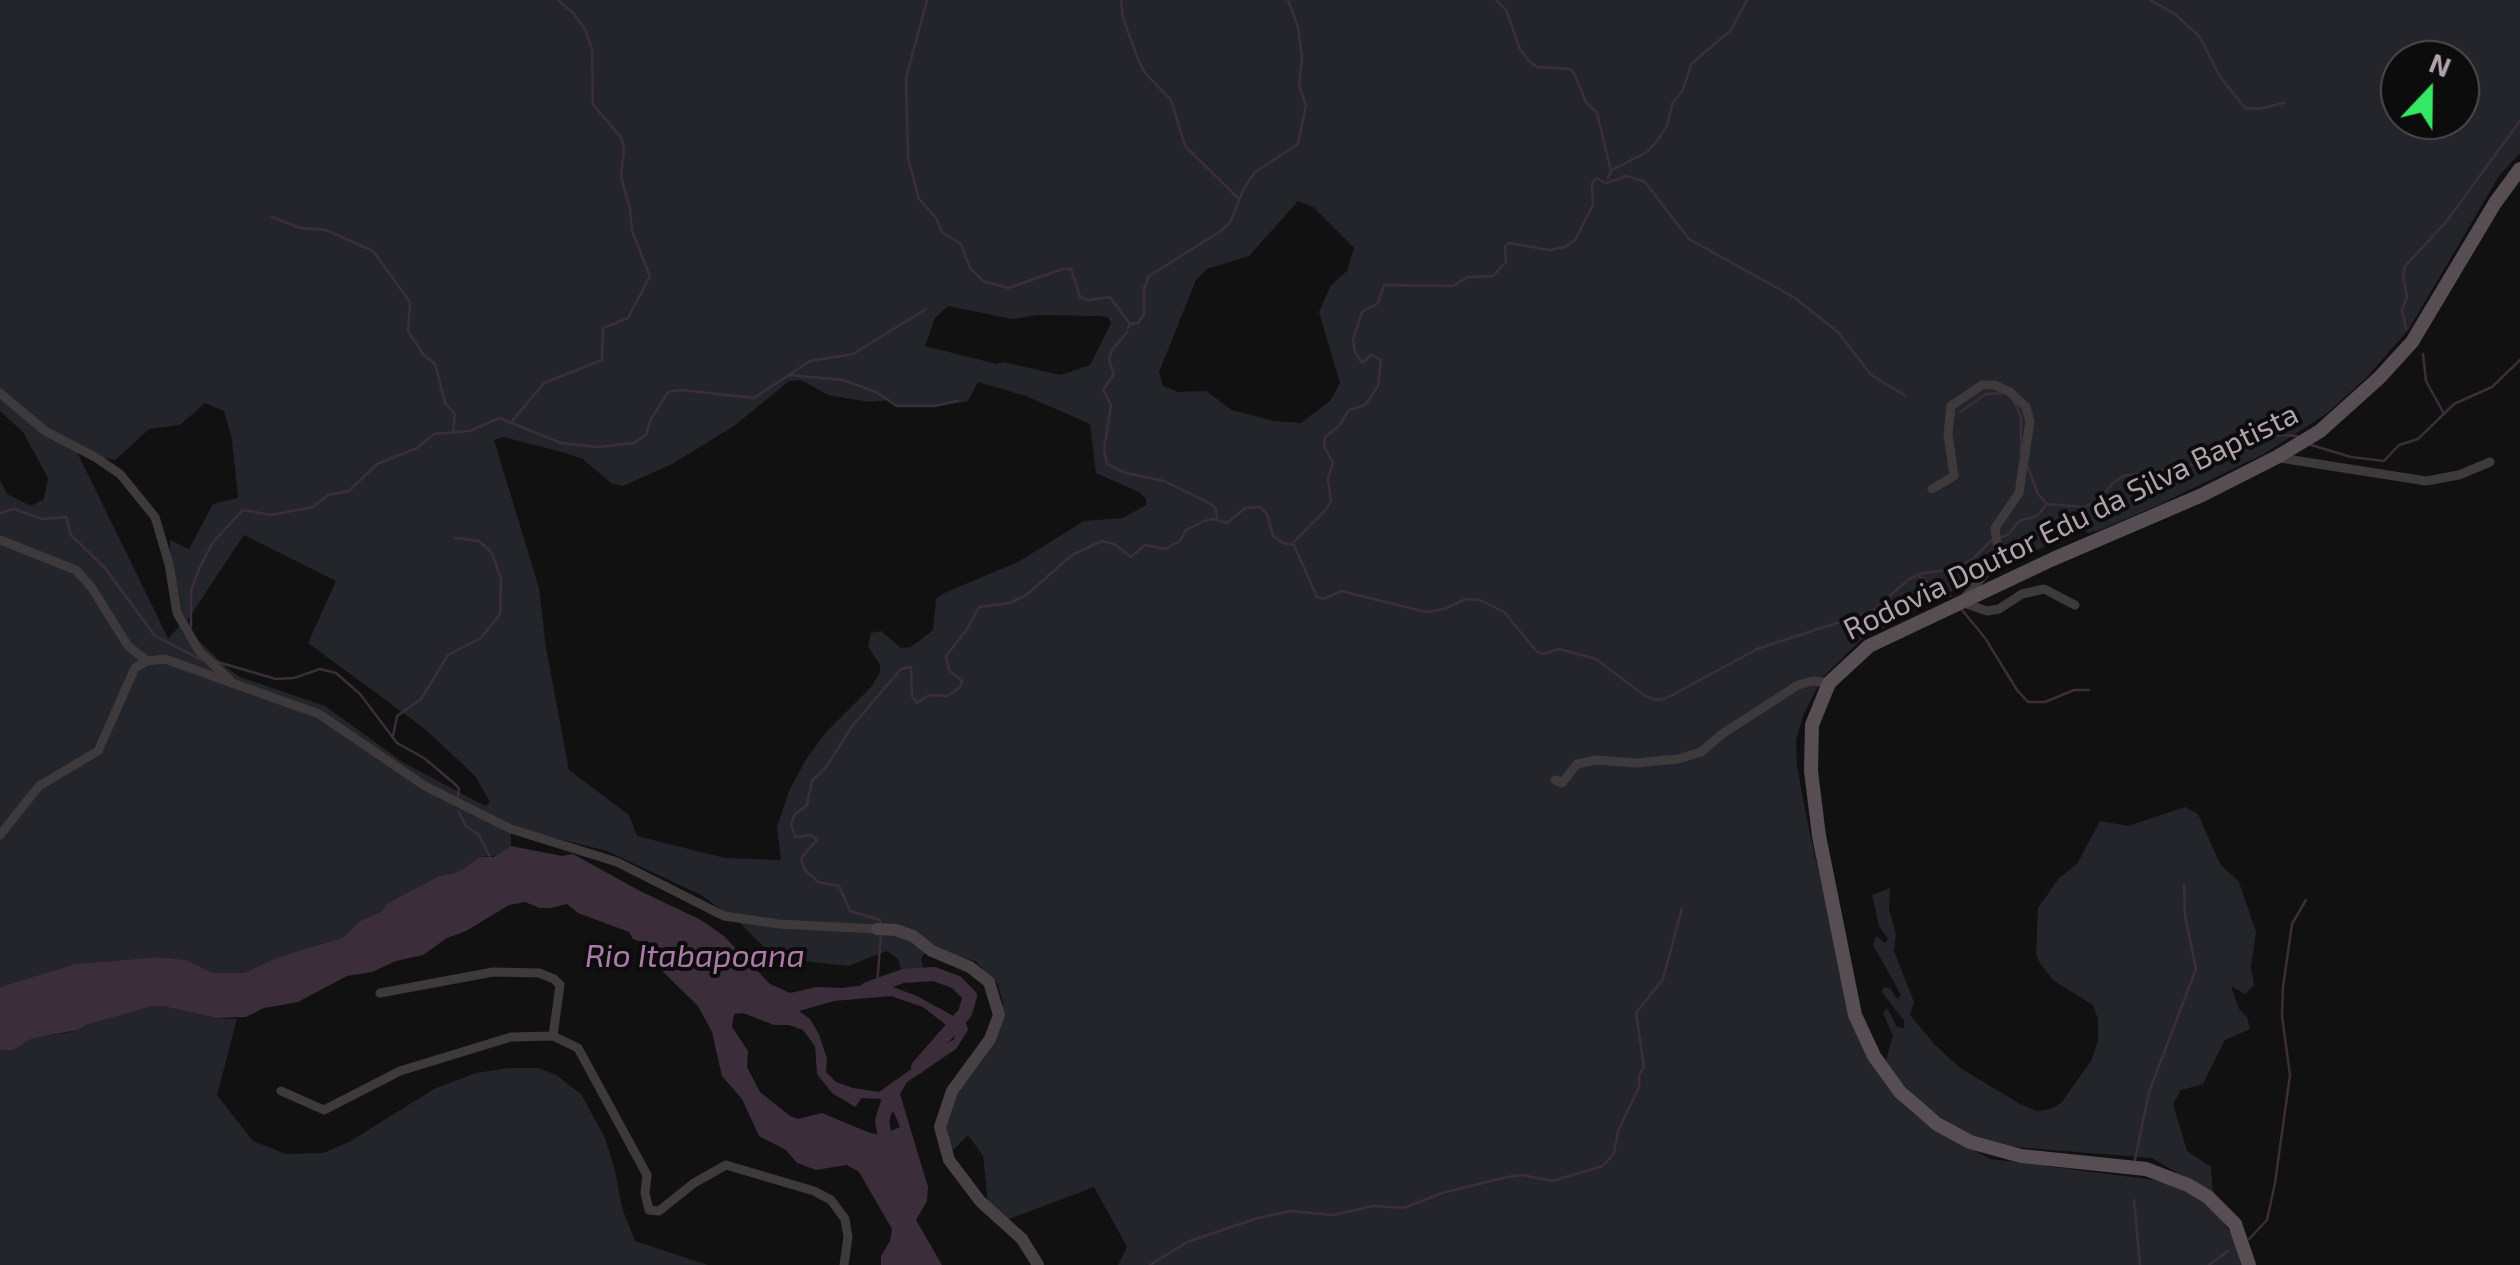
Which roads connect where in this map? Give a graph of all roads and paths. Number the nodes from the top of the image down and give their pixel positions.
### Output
1 (2520, 169) edge
2 (0, 393) edge
3 (2277, 457) junction
4 (2490, 462) dead end
5 (1932, 489) dead end
6 (0, 540) edge
7 (1961, 602) junction
8 (2075, 605) dead end
9 (147, 661) junction
10 (232, 682) junction
11 (1828, 683) junction
12 (1554, 780) dead end
13 (0, 836) edge
14 (881, 929) joint
15 (380, 993) dead end
16 (553, 1036) junction
17 (282, 1091) dead end
18 (844, 1265) edge
19 (1038, 1265) edge
20 (2249, 1265) edge

1 - 3 main road, Rodovia Doutor Edu da Silva Baptista
2 - 10 street
3 - 4 street
3 - 7 main road, Rodovia Doutor Edu da Silva Baptista
5 - 7 street
6 - 9 street
7 - 8 street
7 - 11 main road, Rodovia Doutor Edu da Silva Baptista
9 - 10 street
9 - 13 street
10 - 14 street
11 - 12 street
11 - 20 main road, Rodovia Doutor Edu da Silva Baptista
14 - 19 street
15 - 16 street
16 - 17 street
16 - 18 street

